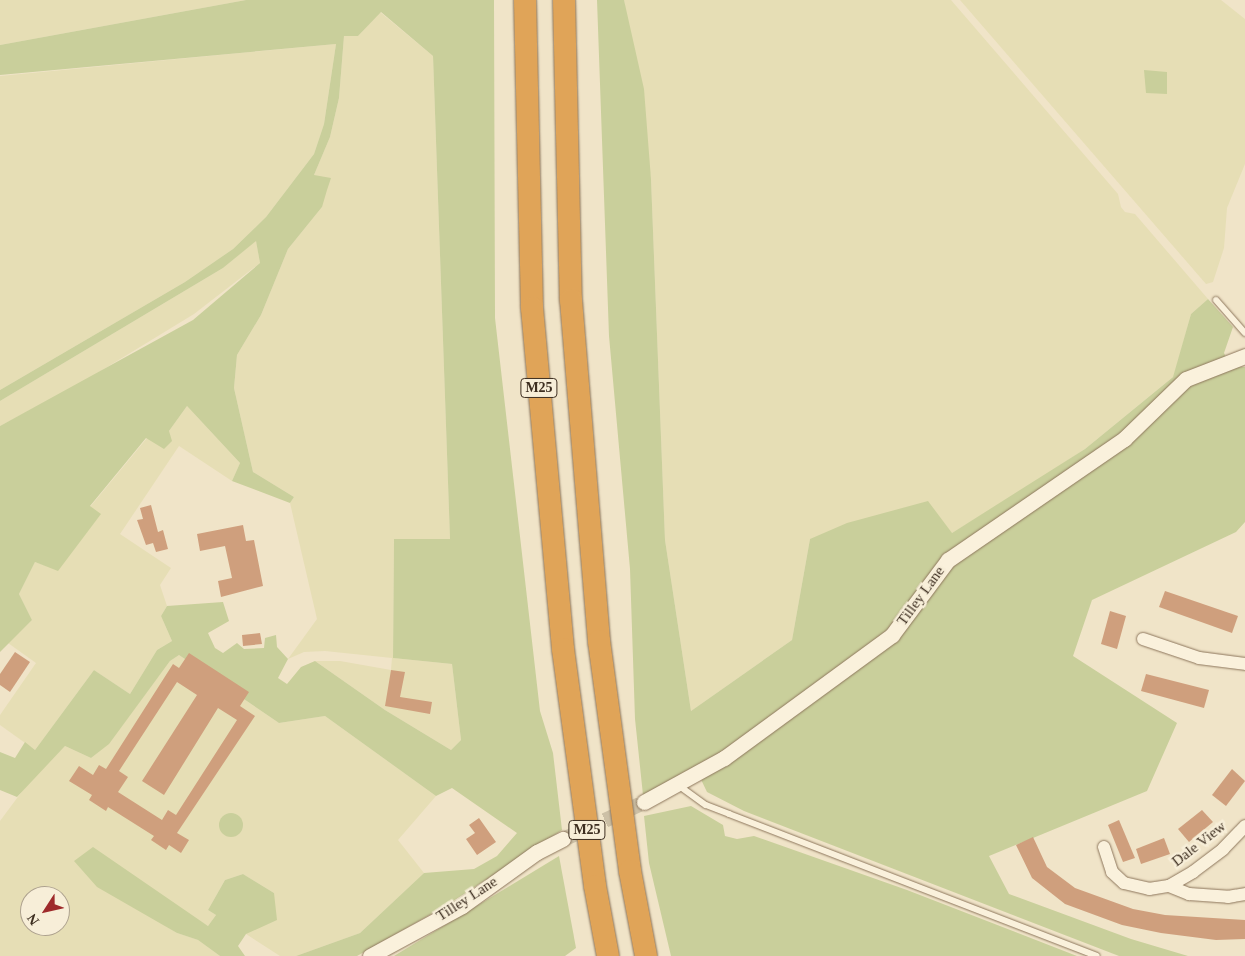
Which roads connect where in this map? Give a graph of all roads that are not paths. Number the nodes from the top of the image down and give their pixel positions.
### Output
1 (525, 0) edge
2 (564, 0) edge
3 (1216, 300) dead end
4 (1245, 333) edge
5 (1245, 356) edge
6 (1143, 639) dead end
7 (1245, 664) edge
8 (678, 785) junction
9 (644, 802) tunnel mouth
10 (1244, 832) edge
11 (563, 839) tunnel mouth
12 (1104, 848) dead end
13 (1169, 886) junction
14 (1245, 894) edge
15 (370, 956) edge
16 (608, 956) edge
17 (646, 956) edge
18 (1097, 956) edge

1 - 16 highway, M25
2 - 17 highway, M25
3 - 4 lane
5 - 8 street, Tilley Lane
6 - 7 street
8 - 9 street, Tilley Lane
8 - 18 lane
10 - 13 street, Dale View
11 - 15 street, Tilley Lane
12 - 13 street, Dale View
13 - 14 street

